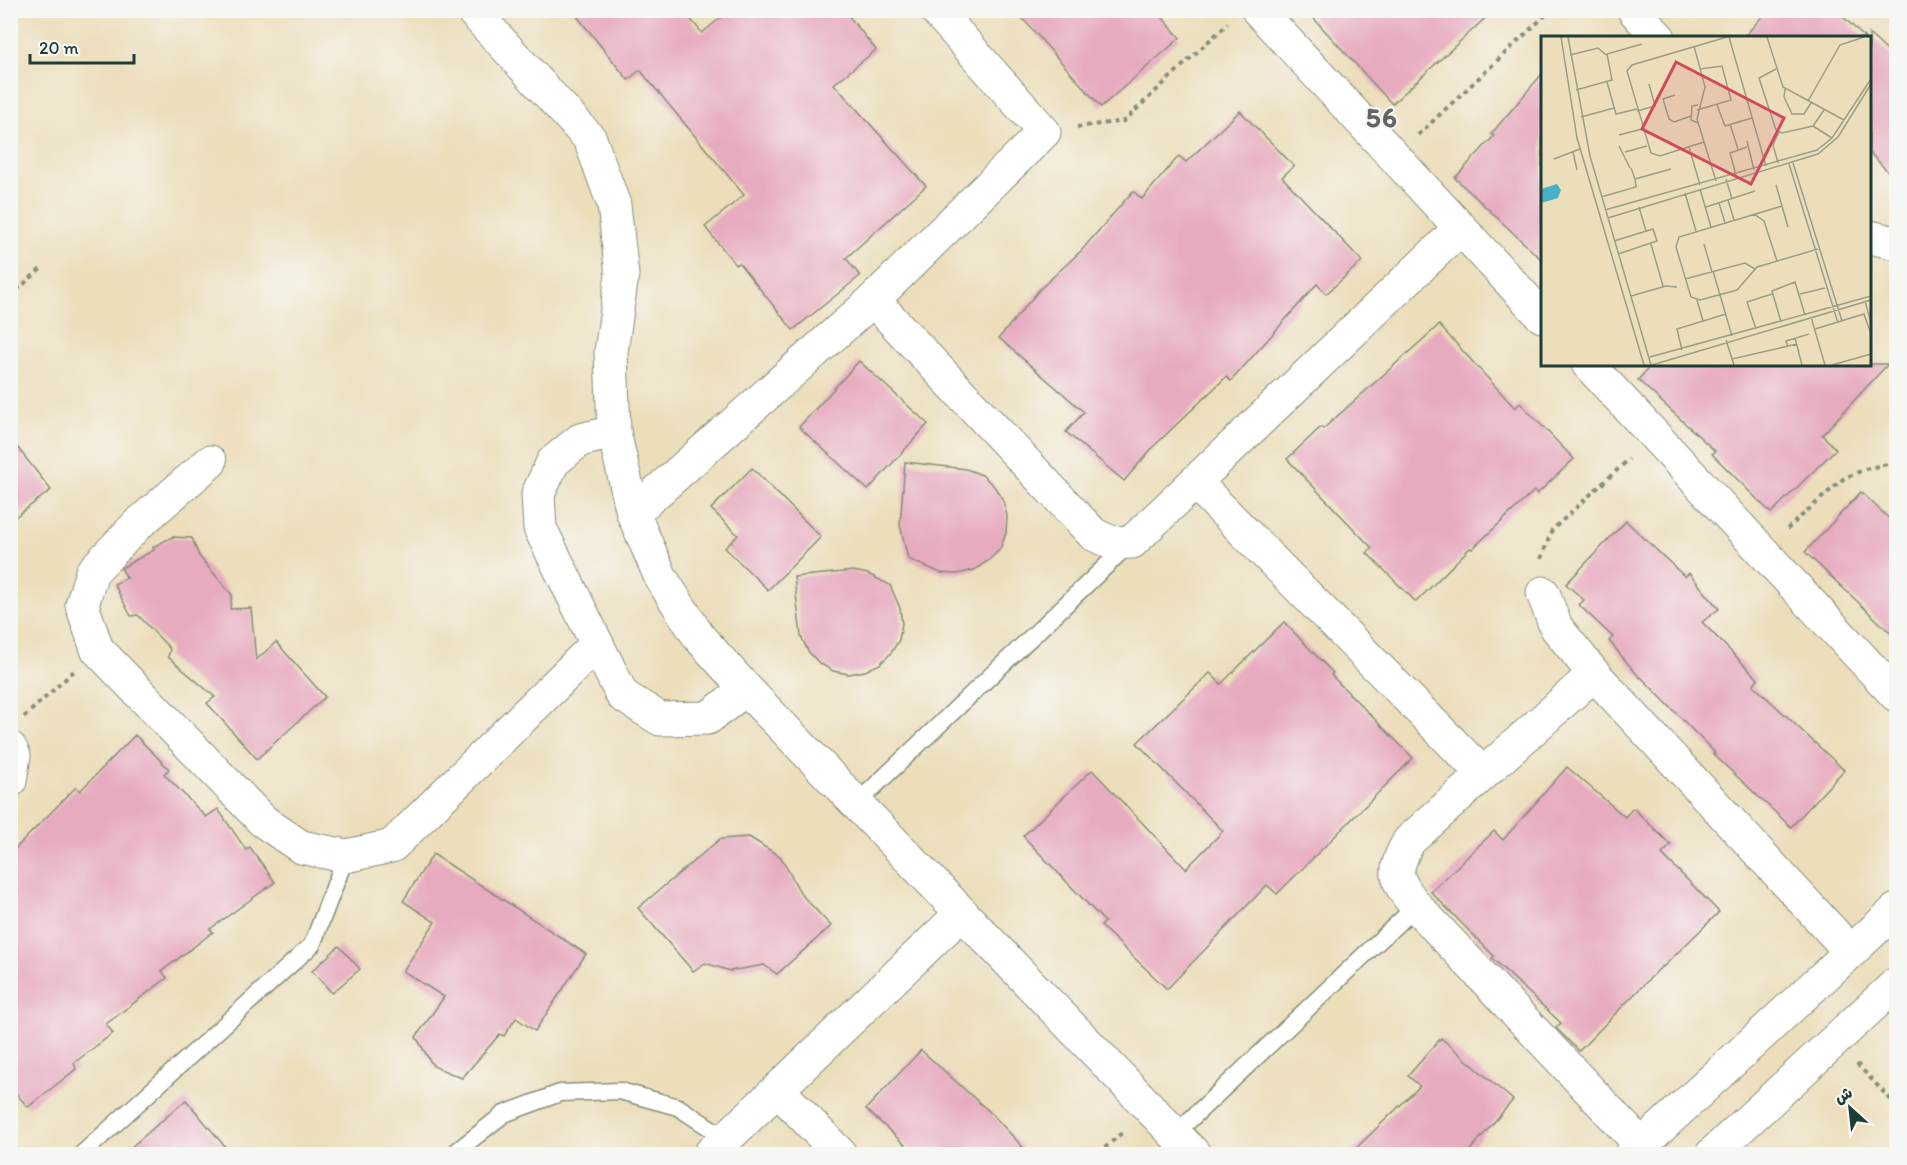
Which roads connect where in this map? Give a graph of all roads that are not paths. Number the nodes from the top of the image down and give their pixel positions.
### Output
1 (472, 10) edge
2 (936, 10) edge
3 (1634, 10) edge
4 (1246, 14) edge
5 (1657, 36) edge
6 (1461, 228) junction
7 (1871, 237) edge
8 (1896, 243) edge
9 (873, 300) junction
10 (1541, 315) edge
11 (1590, 366) edge
12 (614, 432) junction
13 (210, 462) dead end
14 (1195, 482) junction
15 (633, 513) junction
16 (1132, 542) junction
17 (1543, 593) road end
18 (597, 644) junction
19 (1594, 674) junction
20 (746, 689) junction
21 (1896, 695) edge
22 (15, 735) edge
23 (1483, 774) junction
24 (10, 781) edge
25 (857, 804) junction
26 (346, 856) junction
27 (1416, 906) junction
28 (1896, 910) edge
29 (962, 913) junction
30 (1851, 952) junction
31 (1896, 984) edge
32 (778, 1089) junction
33 (1184, 1144) edge
34 (718, 1147) edge
35 (1637, 1150) edge
36 (457, 1151) dead end
37 (82, 1155) edge
38 (840, 1155) edge
39 (1712, 1155) edge

1 - 12 street
2 - 9 street
3 - 5 street
4 - 6 street
6 - 10 street
6 - 14 street
7 - 8 street
9 - 15 street
9 - 16 street
11 - 21 street
12 - 15 street
12 - 18 street
13 - 26 street
14 - 16 street
14 - 23 street
15 - 20 street
16 - 25 lane
17 - 19 street
18 - 20 street
18 - 26 street
19 - 23 street
19 - 30 street
20 - 25 street
22 - 24 street
23 - 27 street
25 - 29 street
26 - 37 lane
27 - 33 lane
27 - 35 street
28 - 30 street
29 - 32 street
29 - 33 street
30 - 35 street
31 - 39 street
32 - 34 street
32 - 38 street
34 - 36 lane

